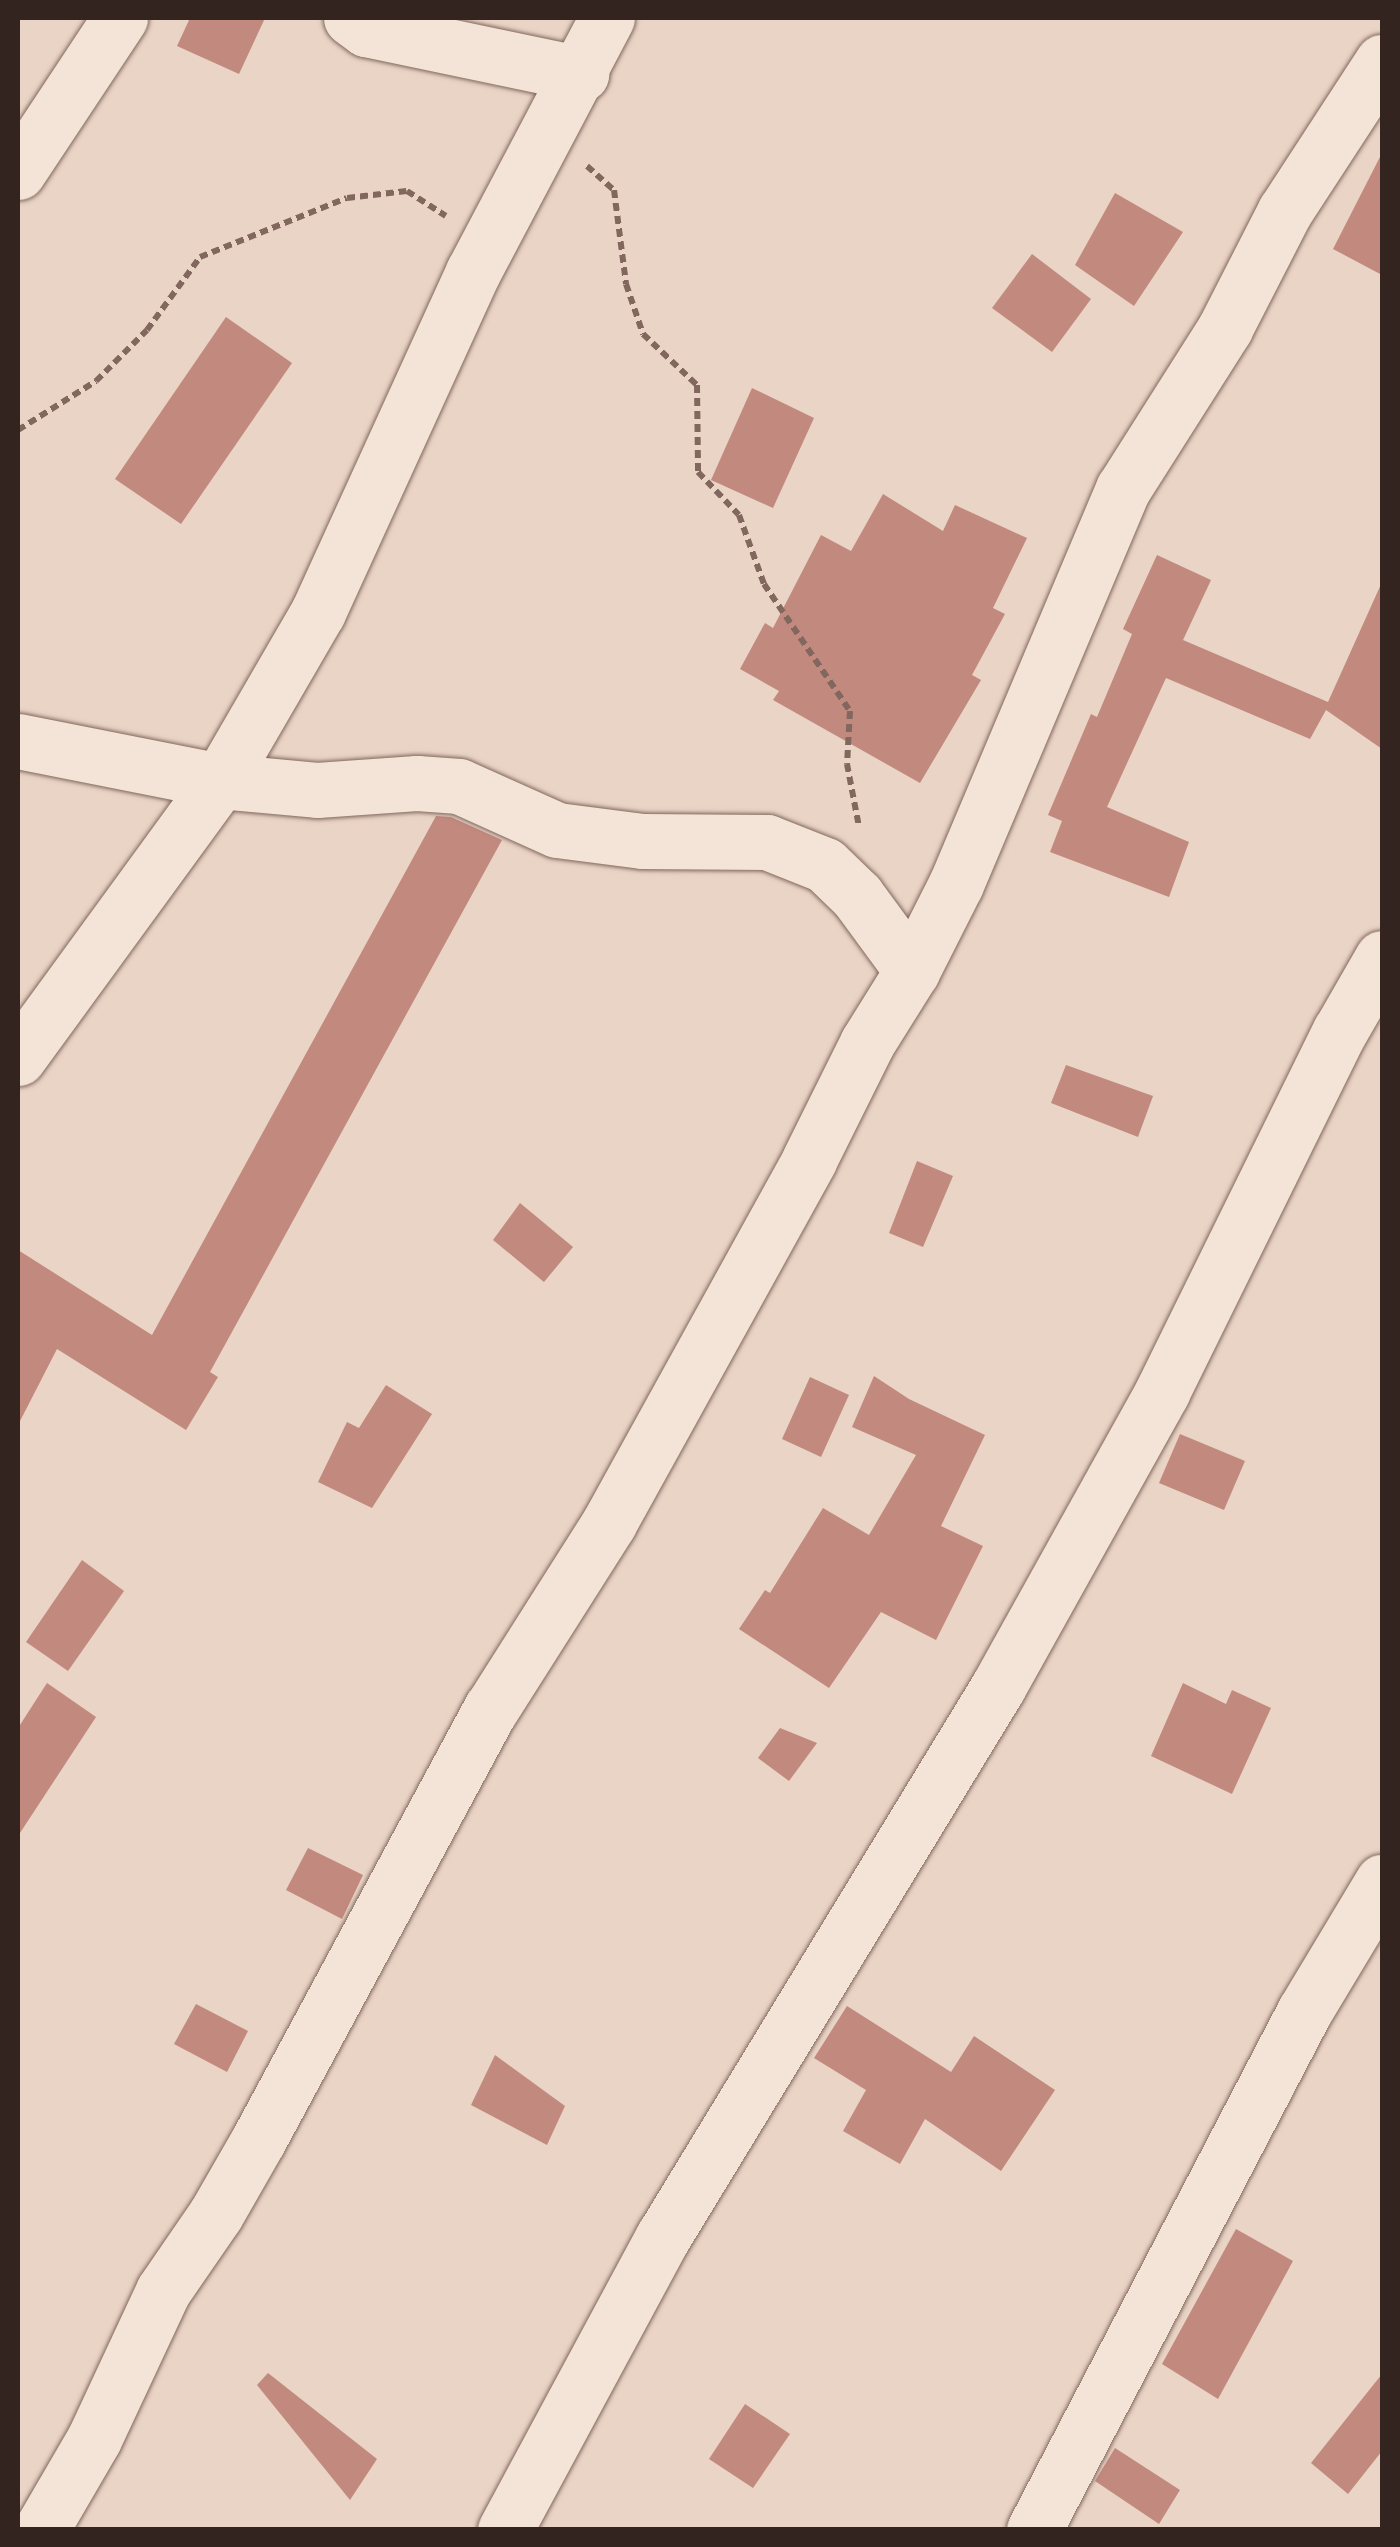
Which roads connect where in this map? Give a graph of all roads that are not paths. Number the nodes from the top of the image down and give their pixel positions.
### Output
1 (120, 18) edge
2 (351, 18) edge
3 (607, 18) edge
4 (1382, 62) edge
5 (581, 74) junction
6 (18, 172) edge
7 (18, 741) edge
8 (220, 781) junction
9 (1382, 958) edge
10 (912, 971) junction
11 (18, 1058) edge
12 (1382, 1882) edge
13 (41, 2530) edge
14 (504, 2530) edge
15 (1034, 2530) edge

1 - 6 street
2 - 5 street
3 - 5 street
4 - 10 street
5 - 8 street
7 - 8 street
8 - 10 street
8 - 11 street
9 - 14 street
10 - 13 street
12 - 15 street

